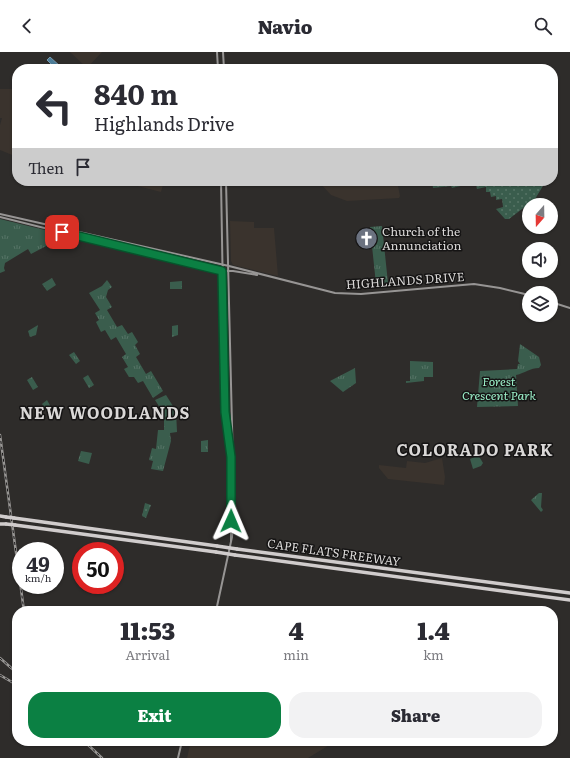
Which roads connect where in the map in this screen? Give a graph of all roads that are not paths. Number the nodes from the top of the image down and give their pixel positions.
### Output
1 (217, 52) edge
2 (223, 52) edge
3 (218, 64) edge
4 (224, 64) edge
5 (220, 186) edge
6 (226, 186) edge
7 (0, 214) edge
8 (0, 217) edge
9 (222, 265) junction
10 (228, 266) junction
11 (222, 271) junction
12 (229, 271) junction
13 (259, 275) junction
14 (522, 293) edge
15 (558, 304) edge
16 (570, 308) edge
17 (0, 516) edge
18 (0, 524) edge
19 (231, 544) junction
20 (570, 593) edge
21 (570, 600) edge
22 (217, 606) edge
23 (181, 746) edge
24 (178, 758) edge

1 - 3 main road
2 - 4 main road
5 - 9 main road
6 - 10 main road
7 - 9 main road, HIGHLANDS DRIVE
8 - 11 main road, HIGHLANDS DRIVE
9 - 10 main road, HIGHLANDS DRIVE
9 - 11 main road
10 - 12 main road
10 - 13 main road, HIGHLANDS DRIVE
11 - 12 main road, HIGHLANDS DRIVE
11 - 19 main road
12 - 13 main road, HIGHLANDS DRIVE
12 - 19 main road
13 - 14 main road, HIGHLANDS DRIVE
15 - 16 main road
17 - 20 highway, CAPE FLATS FREEWAY, bridge
18 - 21 highway, CAPE FLATS FREEWAY, bridge
19 - 22 main road
23 - 24 main road

